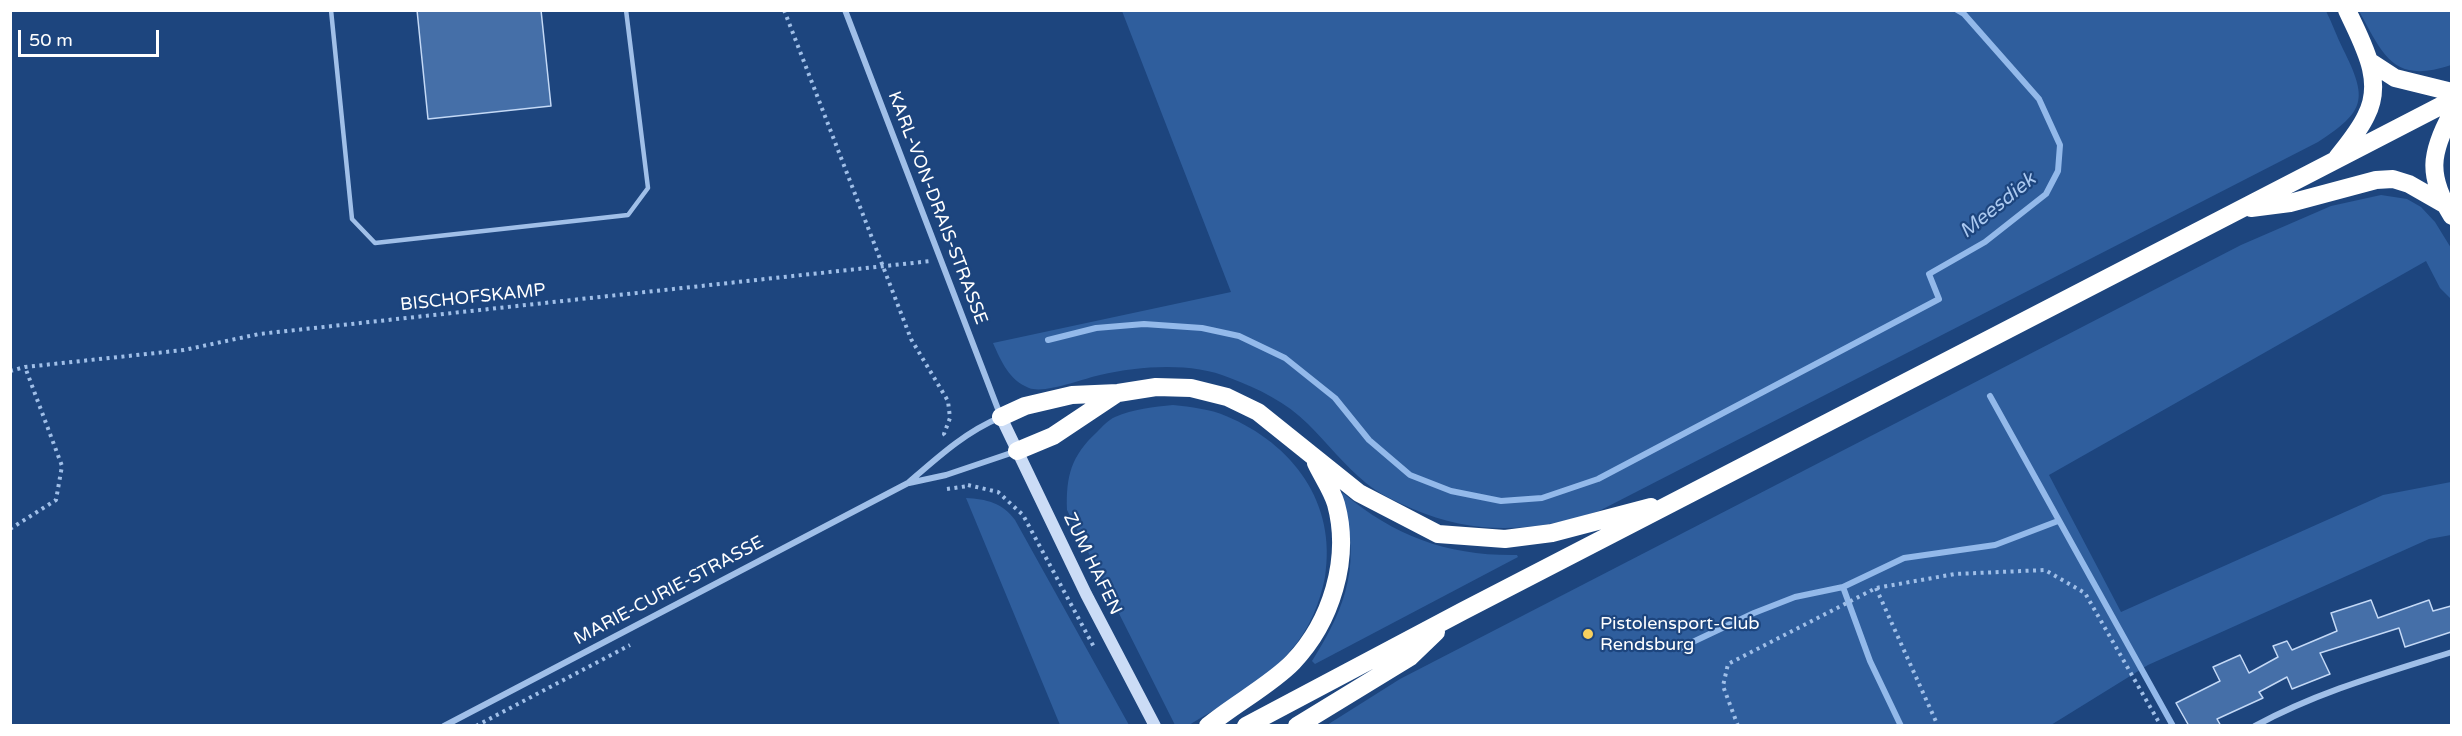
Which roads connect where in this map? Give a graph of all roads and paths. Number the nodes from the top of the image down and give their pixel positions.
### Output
1 (331, 10) edge
2 (626, 10) edge
3 (784, 10) edge
4 (845, 10) edge
5 (2347, 10) edge
6 (2372, 63) junction
7 (2451, 92) edge
8 (2451, 100) edge
9 (2451, 113) edge
10 (2335, 161) junction
11 (2239, 210) junction
12 (2448, 210) edge
13 (940, 260) junction
14 (882, 267) junction
15 (25, 367) junction
16 (10, 371) edge
17 (1118, 393) junction
18 (1001, 417) junction
19 (946, 437) dead end
20 (1017, 451) junction
21 (1314, 459) junction
22 (966, 477) dead end
23 (908, 483) junction
24 (968, 486) junction
25 (946, 489) dead end
26 (1684, 498) junction
27 (10, 529) edge
28 (1876, 588) junction
29 (1452, 616) junction
30 (638, 641) dead end
31 (2451, 652) edge
32 (1098, 653) dead end
33 (444, 726) edge
34 (476, 726) edge
35 (1155, 726) edge
36 (1208, 726) edge
37 (1246, 726) edge
38 (1297, 726) edge
39 (1738, 726) edge
40 (1938, 726) edge
41 (2162, 726) edge
42 (2255, 726) edge

1 - 2 lane
3 - 14 path
4 - 13 street, KARL-VON-DRAIS-STRASSE
5 - 6 highway
6 - 7 highway
6 - 10 highway
8 - 10 highway
9 - 12 highway
10 - 11 highway
11 - 12 highway
11 - 26 highway
13 - 14 path, BISCHOFSKAMP
13 - 18 street, KARL-VON-DRAIS-STRASSE
14 - 15 path, BISCHOFSKAMP
14 - 19 path
15 - 16 path, BISCHOFSKAMP
15 - 27 path
17 - 18 highway
17 - 20 highway
17 - 21 highway
18 - 20 main road, ZUM HAFEN
18 - 23 street, MARIE-CURIE-STRASSE
20 - 23 street, MARIE-CURIE-STRASSE
20 - 35 main road, ZUM HAFEN
21 - 26 highway
21 - 36 highway
22 - 24 path
23 - 33 street, MARIE-CURIE-STRASSE
24 - 25 path
24 - 32 path
26 - 29 highway
28 - 39 path
28 - 40 path
28 - 41 path
29 - 37 highway
29 - 38 highway
30 - 34 path
31 - 42 street

